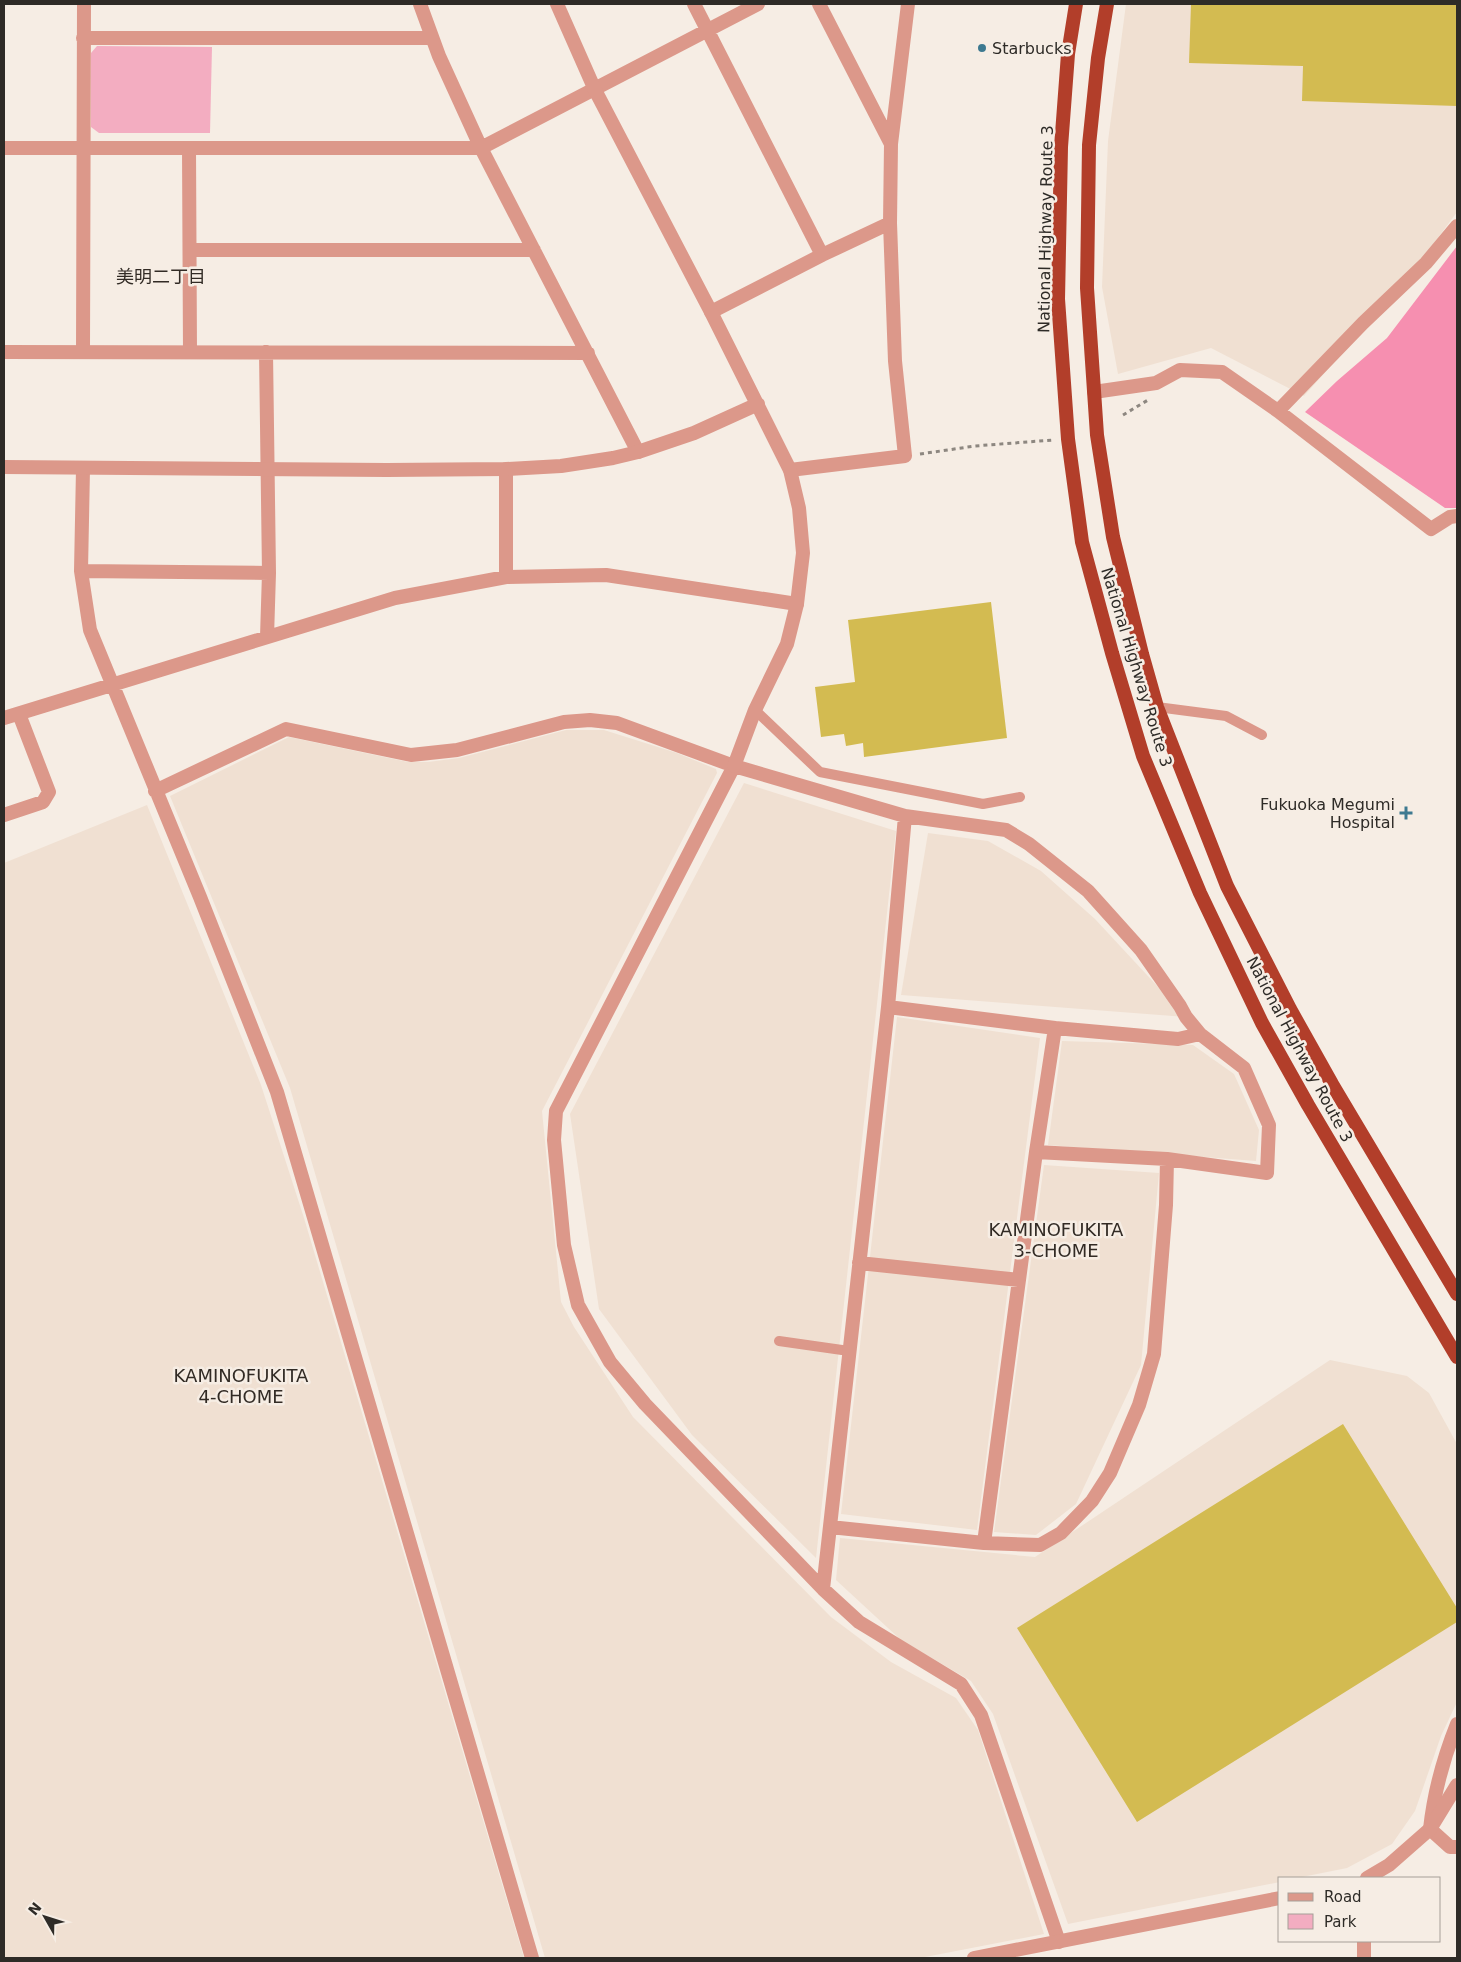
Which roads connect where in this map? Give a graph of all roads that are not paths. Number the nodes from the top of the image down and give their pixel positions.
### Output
1 (84, 4) edge
2 (420, 4) edge
3 (557, 4) edge
4 (694, 4) edge
5 (758, 4) edge
6 (819, 4) edge
7 (908, 4) edge
8 (1076, 4) edge
9 (1107, 4) edge
10 (706, 31) junction
11 (83, 38) junction
12 (432, 38) junction
13 (595, 90) junction
14 (892, 144) junction
15 (4, 148) edge
16 (84, 148) junction
17 (189, 148) junction
18 (481, 148) junction
19 (890, 223) junction
20 (1457, 226) edge
21 (190, 250) junction
22 (534, 250) junction
23 (822, 255) junction
24 (711, 312) junction
25 (4, 352) edge
26 (83, 352) junction
27 (190, 352) junction
28 (266, 352) junction
29 (588, 353) junction
30 (1094, 392) junction
31 (758, 404) junction
32 (1278, 411) junction
33 (638, 452) junction
34 (4, 468) edge
35 (83, 469) junction
36 (268, 469) junction
37 (506, 469) junction
38 (790, 470) junction
39 (1457, 516) edge
40 (81, 571) junction
41 (269, 573) junction
42 (506, 577) junction
43 (797, 604) junction
44 (267, 637) junction
45 (112, 685) junction
46 (1157, 707) junction
47 (755, 710) junction
48 (19, 714) junction
49 (4, 718) edge
50 (1262, 735) dead end
51 (734, 766) junction
52 (155, 791) junction
53 (1020, 797) dead end
54 (4, 815) edge
55 (905, 816) junction
56 (888, 1007) junction
57 (1055, 1028) junction
58 (1200, 1034) junction
59 (1036, 1152) junction
60 (1167, 1159) junction
61 (859, 1263) junction
62 (1019, 1280) junction
63 (1457, 1294) edge
64 (779, 1341) dead end
65 (849, 1351) junction
66 (1457, 1357) edge
67 (830, 1527) junction
68 (984, 1543) junction
69 (822, 1589) junction
70 (1457, 1724) edge
71 (1457, 1785) edge
72 (1430, 1829) junction
73 (1457, 1846) edge
74 (1369, 1877) edge
75 (1278, 1898) edge
76 (1059, 1942) junction
77 (1364, 1942) edge
78 (532, 1958) edge
79 (974, 1958) edge
80 (1364, 1958) edge

1 - 11 street
2 - 12 street
3 - 13 street
4 - 10 street
5 - 10 street
6 - 14 street
7 - 14 street
8 - 66 highway, National Highway Route 3
9 - 30 highway, National Highway Route 3
10 - 13 street
10 - 23 street
11 - 12 street
11 - 16 street
12 - 18 street
13 - 18 street
13 - 24 street
14 - 19 street
15 - 16 street
16 - 17 street
16 - 26 street
17 - 18 street
17 - 21 street
18 - 22 street
19 - 23 street
19 - 38 street
20 - 32 street
21 - 22 street
21 - 27 street
22 - 29 street
23 - 24 street
24 - 31 street
25 - 26 street
26 - 27 street
27 - 28 street
28 - 29 street
28 - 36 street
29 - 33 street
30 - 32 street
30 - 46 highway, National Highway Route 3
31 - 33 street
31 - 38 street
32 - 39 street
33 - 37 street
34 - 35 street
35 - 36 street
35 - 40 street
36 - 37 street
36 - 41 street
37 - 42 street
38 - 43 street
40 - 41 street
40 - 45 street
41 - 44 street
42 - 43 street
42 - 44 street
43 - 47 street
44 - 45 street
45 - 48 street
45 - 52 street
46 - 50 lane
46 - 63 highway, National Highway Route 3
47 - 51 street
47 - 53 lane
48 - 49 street
48 - 54 street
51 - 52 street
51 - 55 street
51 - 69 street
52 - 78 street
55 - 56 street
55 - 58 street
56 - 57 street
56 - 61 street
57 - 58 street
57 - 59 street
58 - 60 street
59 - 60 street
59 - 62 street
60 - 68 street
61 - 62 street
61 - 65 street
62 - 68 street
64 - 65 lane
65 - 67 street
67 - 68 street
67 - 69 street
69 - 76 street
70 - 72 street
71 - 72 street
72 - 73 street
72 - 74 street
75 - 76 street
76 - 79 street
77 - 80 street

